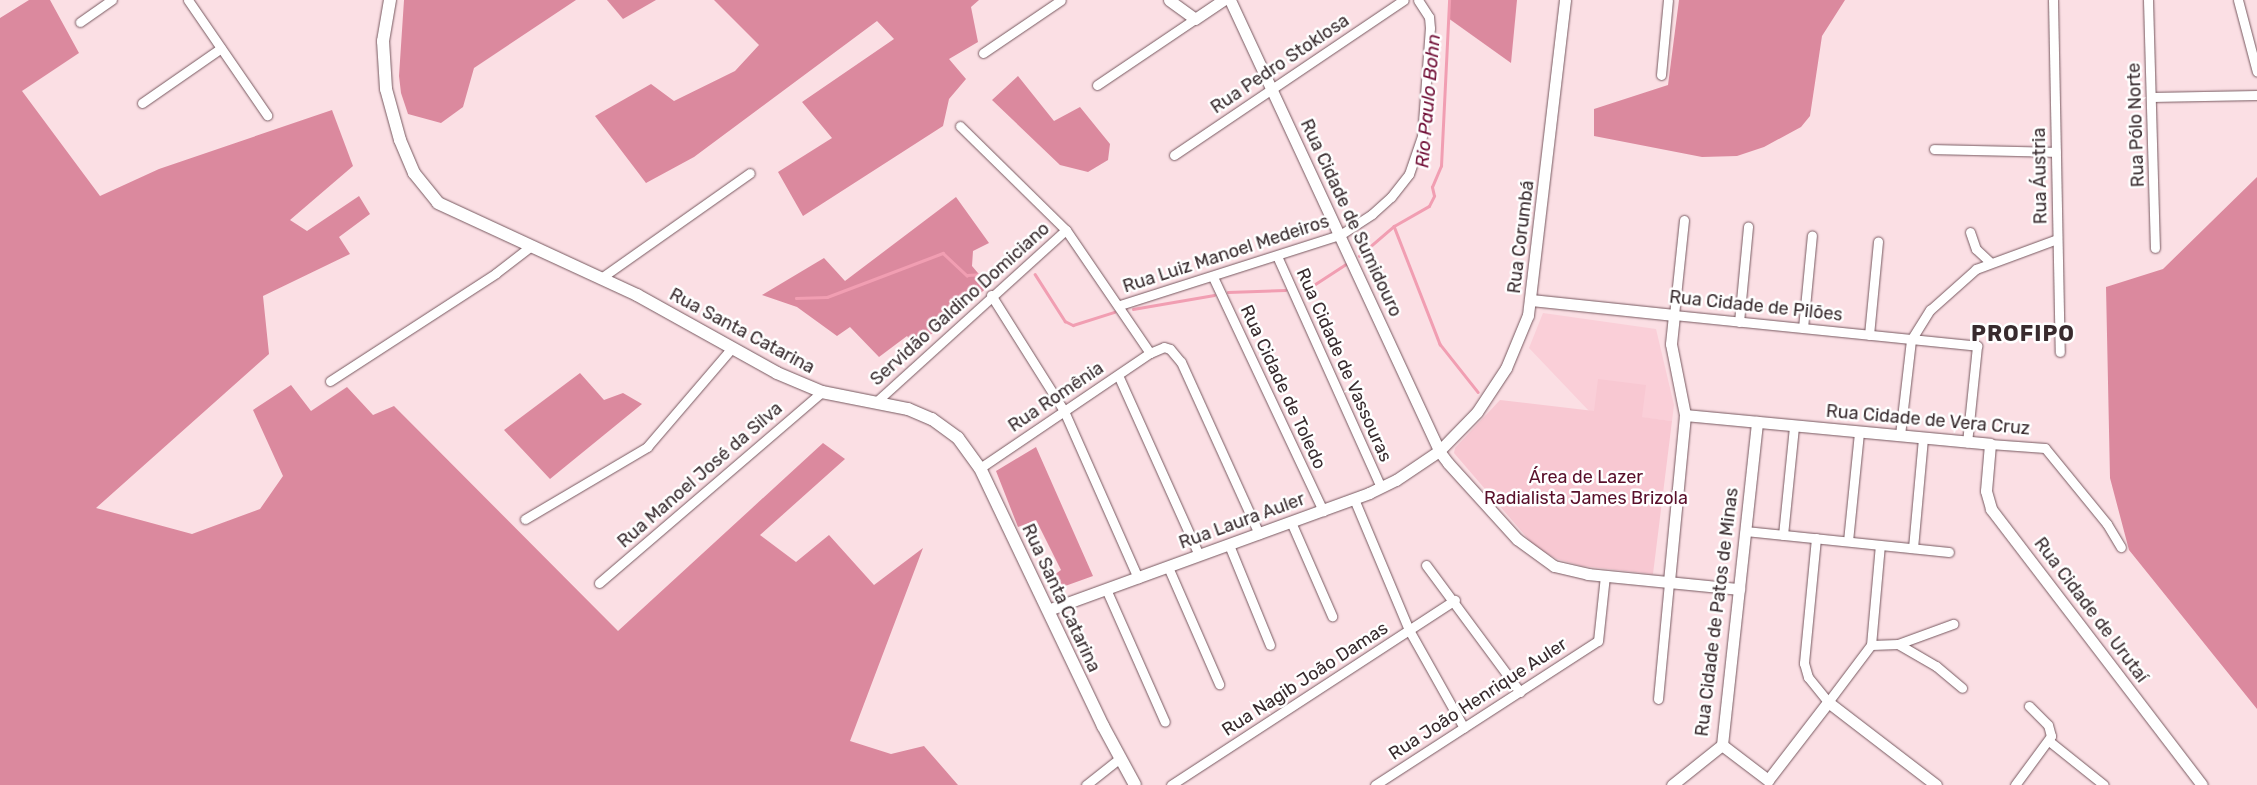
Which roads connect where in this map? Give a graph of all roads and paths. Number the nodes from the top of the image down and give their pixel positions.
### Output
1 (112, 0) edge
2 (188, 0) edge
3 (390, 0) edge
4 (1061, 0) edge
5 (1169, 0) edge
6 (1223, 0) edge
7 (1230, 0) edge
8 (1404, 0) edge
9 (1418, 0) edge
10 (1565, 0) edge
11 (1668, 0) edge
12 (2054, 0) edge
13 (2148, 0) edge
14 (2238, 0) edge
15 (1195, 19) junction
16 (80, 22) dead end
17 (221, 48) junction
18 (983, 53) dead end
19 (2257, 72) edge
20 (1661, 75) dead end
21 (1097, 85) dead end
22 (1272, 88) junction
23 (2257, 96) edge
24 (2151, 97) junction
25 (142, 103) dead end
26 (267, 115) dead end
27 (960, 126) dead end
28 (1934, 149) dead end
29 (2056, 152) junction
30 (1174, 155) dead end
31 (750, 173) dead end
32 (1684, 220) dead end
33 (1748, 226) dead end
34 (1066, 230) junction
35 (1970, 232) dead end
36 (1340, 235) junction
37 (1812, 235) dead end
38 (2057, 239) junction
39 (1878, 241) dead end
40 (531, 246) junction
41 (2155, 248) dead end
42 (1278, 256) junction
43 (1990, 262) junction
44 (1213, 277) junction
45 (601, 278) junction
46 (991, 295) junction
47 (1531, 300) junction
48 (1120, 305) junction
49 (1674, 315) junction
50 (1739, 322) junction
51 (1803, 328) junction
52 (1869, 335) junction
53 (1911, 340) junction
54 (732, 348) junction
55 (2060, 352) dead end
56 (1150, 353) junction
57 (1118, 375) junction
58 (330, 381) dead end
59 (822, 392) junction
60 (876, 402) junction
61 (1064, 411) junction
62 (1685, 415) junction
63 (1757, 422) junction
64 (1794, 426) junction
65 (1859, 432) junction
66 (1900, 436) junction
67 (1923, 438) junction
68 (1967, 442) junction
69 (1990, 444) junction
70 (1439, 451) junction
71 (980, 468) junction
72 (1381, 487) junction
73 (1354, 499) junction
74 (1323, 510) junction
75 (525, 518) dead end
76 (1291, 522) junction
77 (1745, 531) junction
78 (1259, 534) junction
79 (1783, 535) junction
80 (1816, 538) junction
81 (1848, 542) junction
82 (1229, 544) junction
83 (1880, 545) junction
84 (2121, 547) dead end
85 (1914, 548) junction
86 (1949, 552) dead end
87 (1199, 556) junction
88 (1426, 565) dead end
89 (1168, 567) junction
90 (1605, 576) junction
91 (1138, 578) junction
92 (1669, 582) junction
93 (599, 583) dead end
94 (1106, 589) junction
95 (1739, 590) junction
96 (1455, 600) junction
97 (1048, 610) junction
98 (1332, 616) dead end
99 (1953, 624) dead end
100 (1409, 630) junction
101 (1898, 644) junction
102 (1270, 645) dead end
103 (1871, 646) junction
104 (1219, 684) dead end
105 (1962, 688) dead end
106 (1520, 692) junction
107 (1658, 699) dead end
108 (1828, 702) junction
109 (2029, 706) dead end
110 (1165, 722) dead end
111 (1464, 728) junction
112 (2049, 741) junction
113 (1722, 745) junction
114 (1120, 758) junction
115 (1771, 782) edge
116 (1086, 785) edge
117 (1135, 785) edge
118 (1171, 785) edge
119 (1375, 785) edge
120 (1672, 785) edge
121 (1936, 785) edge
122 (2015, 785) edge
123 (2104, 785) edge
124 (2202, 785) edge

1 - 16 street
2 - 17 street
3 - 40 main road, Rua Santa Catarina
4 - 18 street
5 - 15 street
6 - 15 street
7 - 22 street, Rua Cidade de Sumidouro
8 - 22 street, Rua Pedro Stoklosa
9 - 36 street, Rua Luiz Manoel Medeiros
10 - 47 street, Rua Corumbá
11 - 20 street
12 - 29 street, Rua Áustria
13 - 24 street, Rua Pólo Norte
14 - 19 street
15 - 21 street
17 - 25 street
17 - 26 street
22 - 30 street, Rua Pedro Stoklosa
22 - 36 street, Rua Cidade de Sumidouro
23 - 24 street
24 - 41 street, Rua Pólo Norte
27 - 34 street
28 - 29 street
29 - 38 street, Rua Áustria
31 - 45 street
32 - 49 street
33 - 50 street
34 - 46 street, Servidão Galdino Domiciano
34 - 48 street
35 - 43 street
36 - 42 street, Rua Luiz Manoel Medeiros
36 - 70 street, Rua Cidade de Sumidouro
37 - 51 street
38 - 43 street
38 - 55 street, Rua Áustria
39 - 52 street
40 - 45 main road, Rua Santa Catarina
40 - 58 street
42 - 44 street, Rua Luiz Manoel Medeiros
42 - 72 street, Rua Cidade de Vassouras
43 - 53 street
44 - 48 street, Rua Luiz Manoel Medeiros
44 - 74 street, Rua Cidade de Toledo
45 - 54 main road, Rua Santa Catarina
46 - 60 street, Servidão Galdino Domiciano
46 - 61 street
47 - 49 street, Rua Cidade de Pilões
47 - 70 street, Rua Corumbá
48 - 56 street
49 - 50 street, Rua Cidade de Pilões
49 - 62 street
50 - 51 street, Rua Cidade de Pilões
51 - 52 street, Rua Cidade de Pilões
52 - 53 street, Rua Cidade de Pilões
53 - 66 street
53 - 68 street, Rua Cidade de Pilões
54 - 59 main road, Rua Santa Catarina
54 - 75 street
56 - 57 street, Rua Romênia
56 - 78 street
57 - 61 street, Rua Romênia
57 - 87 street
59 - 60 main road, Rua Santa Catarina
59 - 93 street, Rua Manoel José da Silva
60 - 71 main road, Rua Santa Catarina
61 - 71 street, Rua Romênia
61 - 91 street
62 - 63 street, Rua Cidade de Vera Cruz
62 - 92 street
63 - 64 street, Rua Cidade de Vera Cruz
63 - 77 street, Rua Cidade de Patos de Minas
64 - 65 street, Rua Cidade de Vera Cruz
64 - 79 street
65 - 66 street, Rua Cidade de Vera Cruz
65 - 81 street
66 - 67 street, Rua Cidade de Vera Cruz
67 - 68 street, Rua Cidade de Vera Cruz
67 - 85 street
68 - 69 street, Rua Cidade de Vera Cruz
69 - 84 street, Rua Cidade de Vera Cruz
69 - 124 street, Rua Cidade de Urutaí
70 - 72 street, Rua Laura Auler
70 - 90 street, Rua Cidade de Sumidouro
71 - 97 main road, Rua Santa Catarina
72 - 73 street, Rua Laura Auler
73 - 74 street, Rua Laura Auler
73 - 100 street
74 - 76 street, Rua Laura Auler
76 - 78 street, Rua Laura Auler
76 - 98 street
77 - 79 street
77 - 95 street, Rua Cidade de Patos de Minas
78 - 82 street, Rua Laura Auler
79 - 80 street
80 - 81 street
80 - 108 street
81 - 83 street
82 - 87 street, Rua Laura Auler
82 - 102 street
83 - 85 street
83 - 103 street
85 - 86 street
87 - 89 street, Rua Laura Auler
88 - 96 street
89 - 91 street, Rua Laura Auler
89 - 104 street
90 - 92 street, Rua Cidade de Sumidouro
90 - 106 street, Rua João Henrique Auler
91 - 94 street, Rua Laura Auler
92 - 95 street, Rua Cidade de Sumidouro
92 - 107 street
94 - 97 street, Rua Laura Auler
94 - 110 street
95 - 113 street, Rua Cidade de Patos de Minas
96 - 100 street, Rua Nagib João Damas
96 - 106 street
97 - 114 main road, Rua Santa Catarina
99 - 101 street
100 - 111 street
100 - 118 street, Rua Nagib João Damas
101 - 103 street
101 - 105 street
103 - 108 street
106 - 111 street, Rua João Henrique Auler
108 - 115 street
108 - 121 street
109 - 112 street
111 - 119 street, Rua João Henrique Auler
112 - 122 street
112 - 123 street
113 - 115 street
113 - 120 street, Rua Cidade de Patos de Minas
114 - 116 street
114 - 117 main road, Rua Santa Catarina

